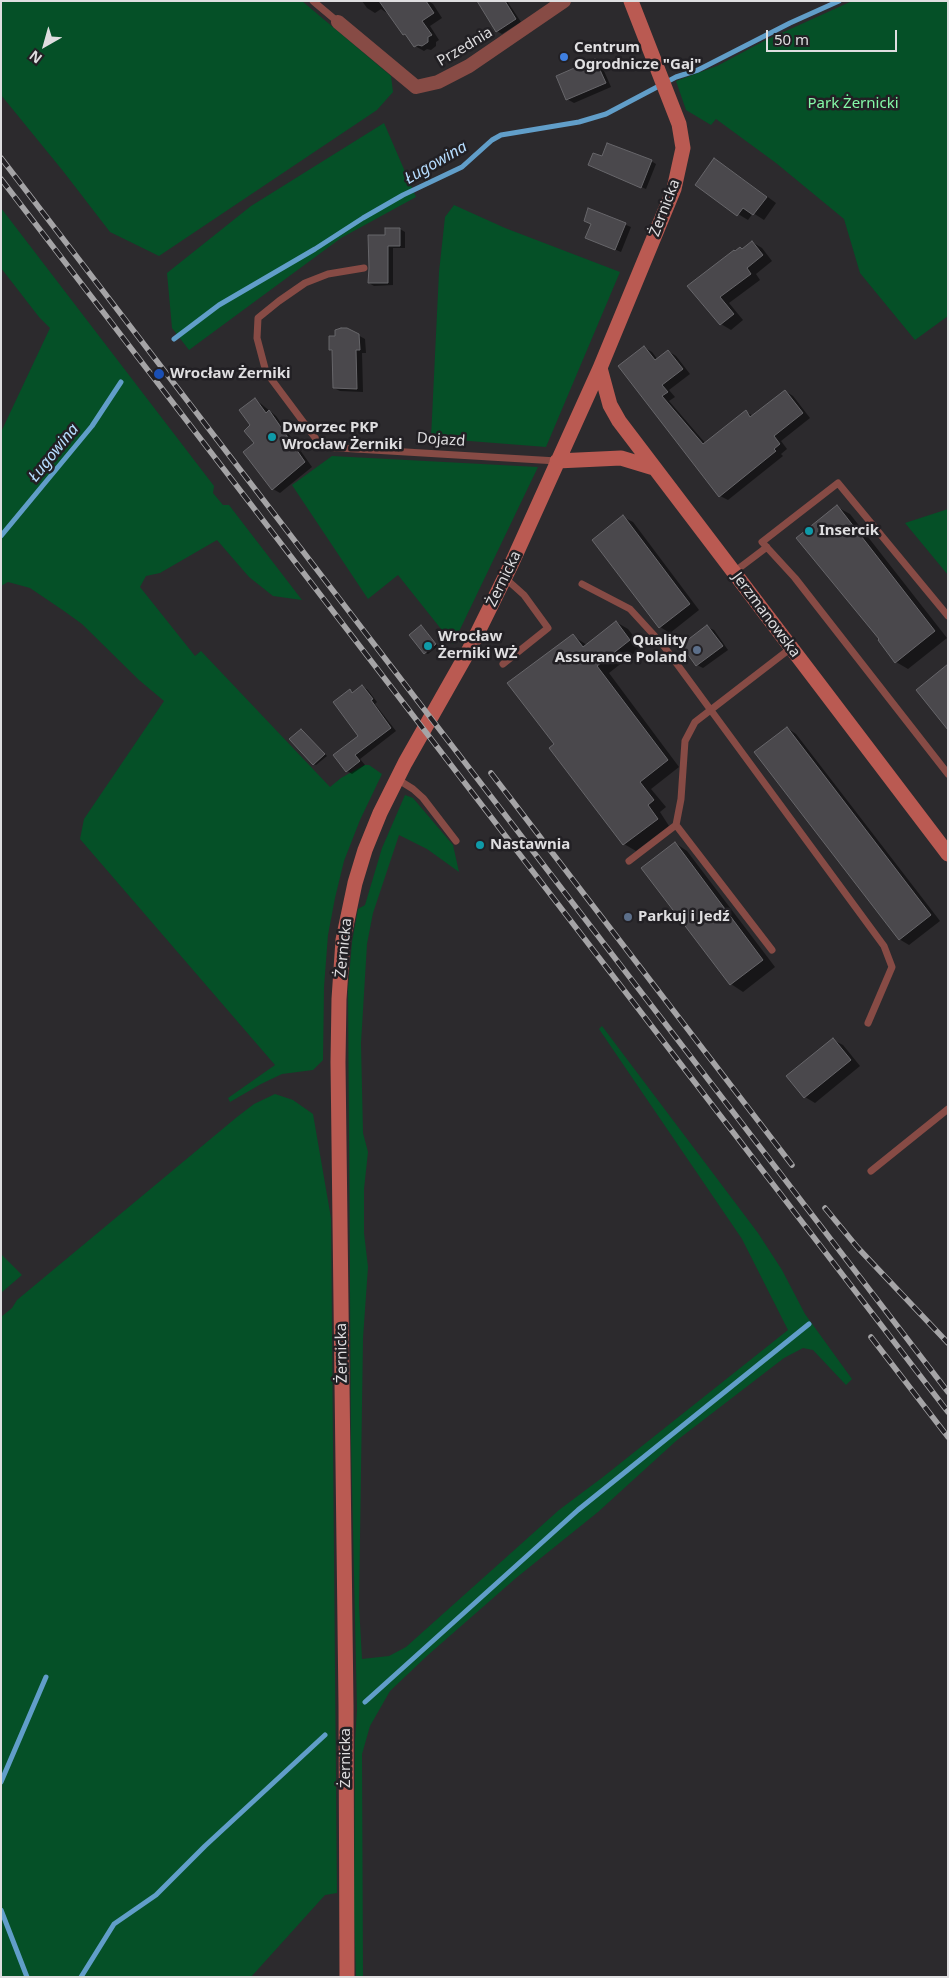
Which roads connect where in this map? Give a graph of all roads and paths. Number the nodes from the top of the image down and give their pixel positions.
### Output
1 (313, 1) edge
2 (564, 1) edge
3 (632, 1) edge
4 (338, 22) joint
5 (364, 268) dead end
6 (600, 368) junction
7 (557, 461) junction
8 (654, 468) junction
9 (767, 548) junction
10 (734, 573) junction
11 (505, 578) junction
12 (582, 584) dead end
13 (948, 616) edge
14 (791, 648) junction
15 (503, 664) dead end
16 (711, 709) junction
17 (948, 774) edge
18 (397, 779) junction
19 (676, 825) junction
20 (456, 841) dead end
21 (948, 854) edge
22 (629, 861) dead end
23 (772, 950) dead end
24 (868, 1023) dead end
25 (948, 1109) edge
26 (871, 1172) dead end
27 (347, 1977) edge

1 - 4 lane, Przednia
2 - 4 street, Przednia
3 - 6 street, Żernicka
5 - 7 lane, Dojazd
6 - 7 street, Żernicka
6 - 8 street, Jerzmanowska
7 - 8 street
7 - 11 street, Żernicka
8 - 10 street, Jerzmanowska
9 - 10 lane
9 - 13 lane
9 - 17 lane
10 - 14 street, Jerzmanowska
11 - 15 lane
11 - 18 street, Żernicka
12 - 16 lane
14 - 16 lane
14 - 21 street, Jerzmanowska
16 - 19 lane
16 - 24 lane
18 - 20 lane
18 - 27 street, Żernicka
19 - 22 lane
19 - 23 lane
25 - 26 lane

